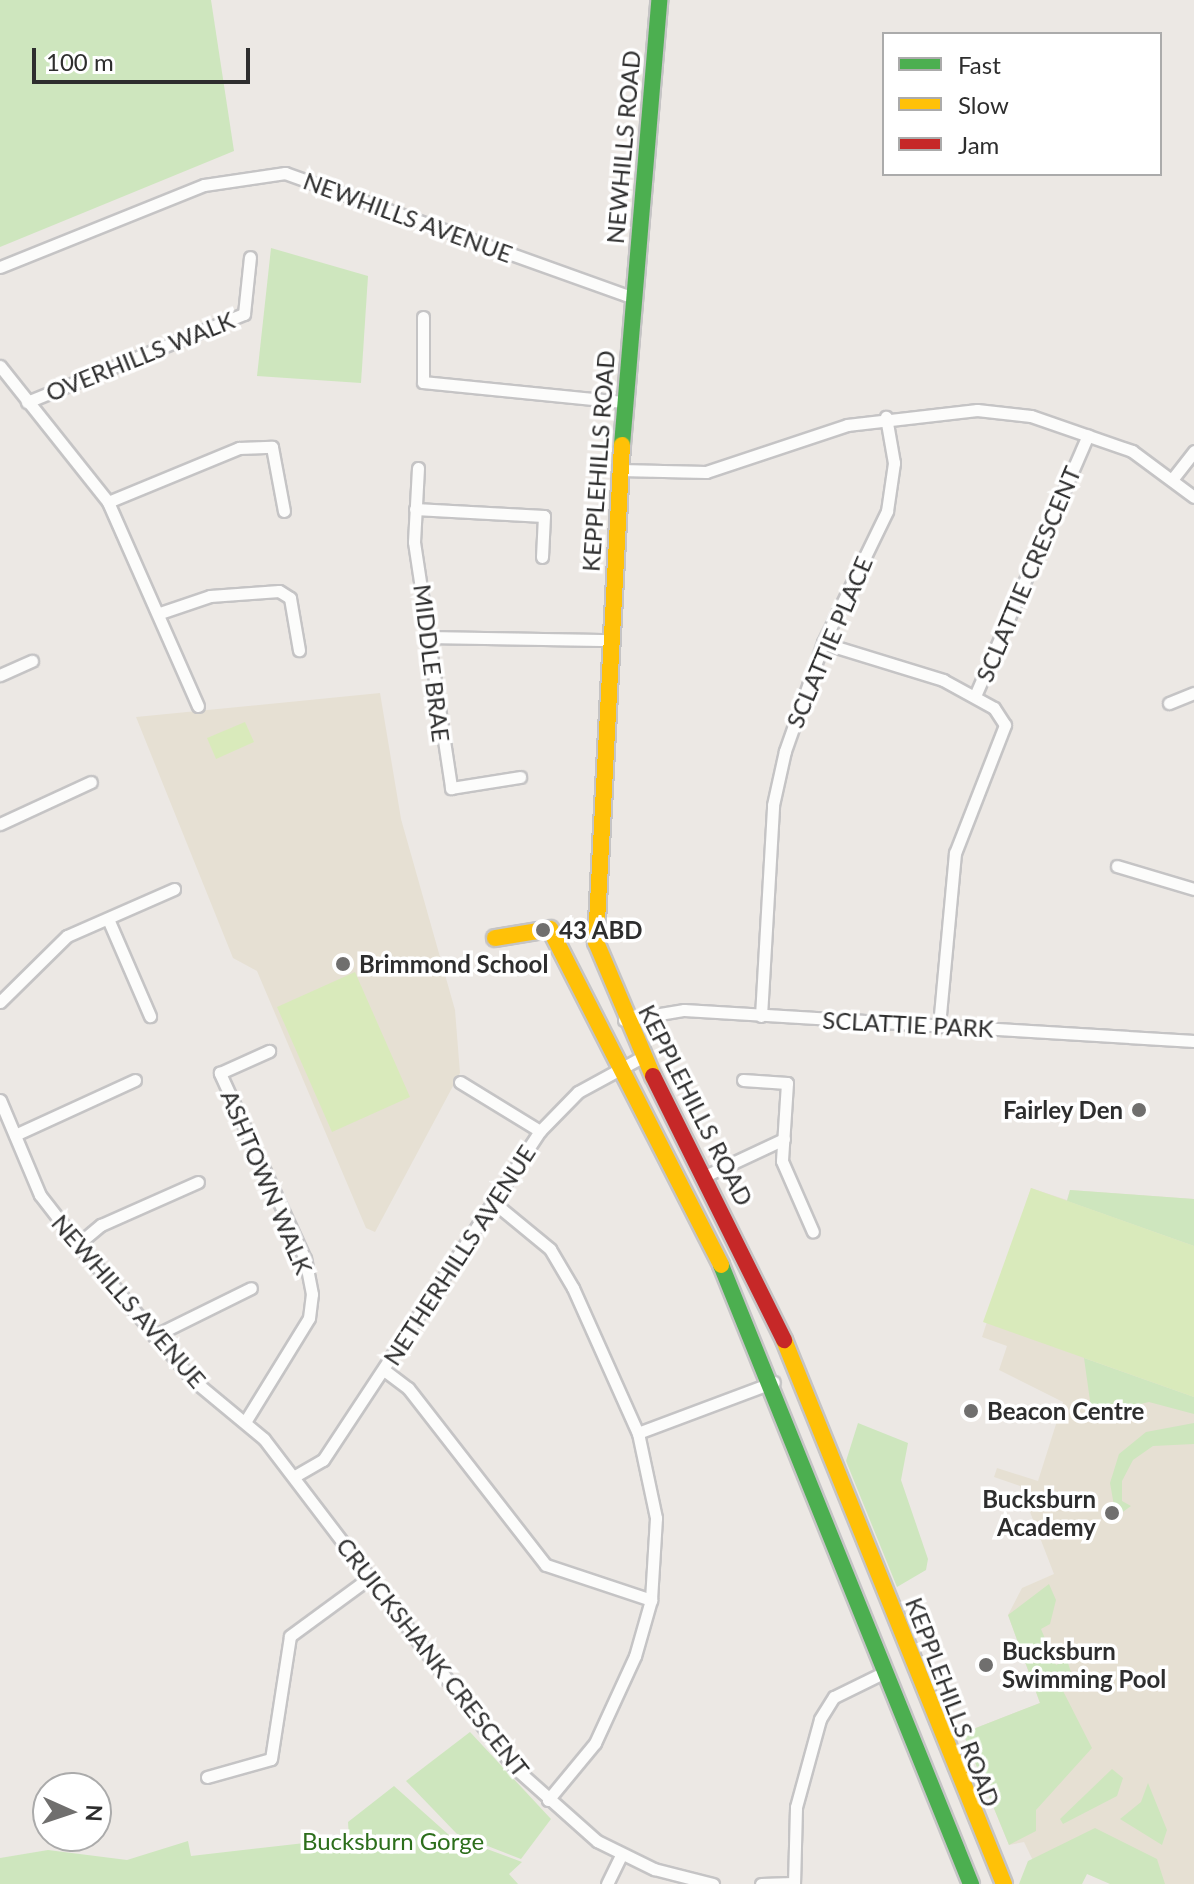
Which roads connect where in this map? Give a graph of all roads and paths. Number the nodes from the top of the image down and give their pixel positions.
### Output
1 (659, 0) edge
2 (250, 257) dead end
3 (0, 267) edge
4 (634, 298) junction
5 (423, 317) dead end
6 (0, 366) edge
7 (27, 402) junction
8 (625, 402) junction
9 (886, 417) junction
10 (1088, 435) junction
11 (1194, 451) edge
12 (418, 468) dead end
13 (620, 470) junction
14 (1174, 477) junction
15 (1194, 497) edge
16 (108, 502) junction
17 (415, 509) junction
18 (284, 511) dead end
19 (542, 557) dead end
20 (160, 613) junction
21 (432, 637) junction
22 (610, 640) junction
23 (823, 643) junction
24 (299, 650) dead end
25 (32, 661) dead end
26 (0, 675) edge
27 (1194, 693) edge
28 (975, 696) junction
29 (1169, 703) dead end
30 (198, 706) dead end
31 (520, 777) dead end
32 (91, 782) dead end
33 (0, 824) edge
34 (1117, 866) dead end
35 (174, 889) dead end
36 (1194, 889) edge
37 (108, 919) junction
38 (495, 938) dead end
39 (0, 1002) edge
40 (150, 1016) dead end
41 (761, 1016) junction
42 (624, 1020) junction
43 (939, 1026) junction
44 (1194, 1041) edge
45 (269, 1051) dead end
46 (644, 1056) junction
47 (623, 1068) junction
48 (135, 1080) dead end
49 (743, 1080) dead end
50 (460, 1082) dead end
51 (0, 1100) edge
52 (540, 1131) junction
53 (15, 1135) junction
54 (784, 1139) junction
55 (707, 1175) junction
56 (198, 1182) dead end
57 (493, 1202) junction
58 (813, 1232) dead end
59 (78, 1244) junction
60 (251, 1288) dead end
61 (154, 1336) junction
62 (384, 1370) junction
63 (774, 1382) junction
64 (245, 1422) junction
65 (638, 1433) junction
66 (295, 1476) junction
67 (369, 1578) junction
68 (651, 1600) junction
69 (883, 1673) junction
70 (207, 1777) dead end
71 (548, 1800) junction
72 (621, 1855) junction
73 (607, 1884) edge
74 (713, 1884) edge
75 (761, 1884) edge
76 (794, 1884) edge
77 (971, 1884) edge
78 (1004, 1884) edge

1 - 4 street, NEWHILLS ROAD
2 - 7 street, OVERHILLS WALK
3 - 4 street, NEWHILLS AVENUE
4 - 8 street, KEPPLEHILLS ROAD
5 - 8 street
6 - 7 street
7 - 16 street
8 - 13 street, KEPPLEHILLS ROAD
9 - 10 street
9 - 13 street
9 - 23 street, SCLATTIE PLACE
10 - 14 street
10 - 28 street, SCLATTIE CRESCENT
11 - 14 street
12 - 17 street, MIDDLE BRAE
13 - 22 street, KEPPLEHILLS ROAD
14 - 15 street
16 - 18 street
16 - 20 street
17 - 19 street
17 - 21 street, MIDDLE BRAE
20 - 24 street
20 - 30 street
21 - 22 street
21 - 31 street, MIDDLE BRAE
22 - 42 street, KEPPLEHILLS ROAD
23 - 28 street
23 - 41 street, SCLATTIE PLACE
25 - 26 street
27 - 29 street
28 - 43 street, SCLATTIE CRESCENT
32 - 33 street
34 - 36 street
35 - 37 street
37 - 39 street
37 - 40 street
38 - 47 street, KEPPLEHILLS ROAD
41 - 42 street, SCLATTIE PARK
41 - 43 street, SCLATTIE PARK
42 - 46 street, KEPPLEHILLS ROAD
43 - 44 street, SCLATTIE PARK
45 - 64 street, ASHTOWN WALK
46 - 47 street, NETHERHILLS AVENUE
46 - 55 street, KEPPLEHILLS ROAD
47 - 52 street, NETHERHILLS AVENUE
47 - 63 street, KEPPLEHILLS ROAD
48 - 53 street
49 - 54 street
50 - 52 street
51 - 53 street, NEWHILLS AVENUE
52 - 57 street, NETHERHILLS AVENUE
53 - 59 street, NEWHILLS AVENUE
54 - 55 street
54 - 58 street
55 - 78 street, KEPPLEHILLS ROAD
56 - 59 street
57 - 62 street, NETHERHILLS AVENUE
57 - 65 street
59 - 61 street, NEWHILLS AVENUE
60 - 61 street
61 - 64 street, NEWHILLS AVENUE
62 - 66 street, NETHERHILLS AVENUE
62 - 68 street
63 - 65 street
63 - 69 street, KEPPLEHILLS ROAD
64 - 66 street, NEWHILLS AVENUE
65 - 68 street
66 - 67 street, CRUICKSHANK CRESCENT
67 - 70 street
67 - 71 street, CRUICKSHANK CRESCENT
68 - 71 street
69 - 76 street
69 - 77 street, KEPPLEHILLS ROAD
71 - 72 street, CRUICKSHANK CRESCENT
72 - 73 street
72 - 74 street, CRUICKSHANK CRESCENT
75 - 76 street

